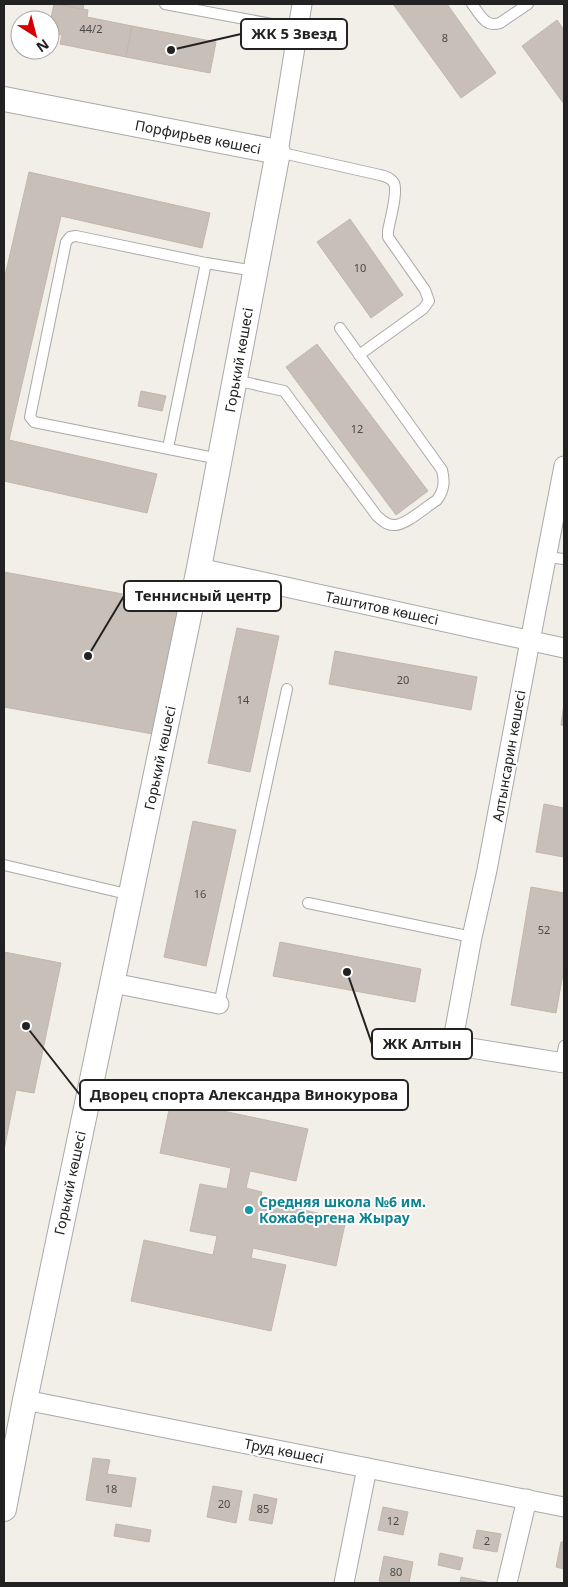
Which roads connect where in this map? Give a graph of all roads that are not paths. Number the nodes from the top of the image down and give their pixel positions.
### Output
1 (165, 4) edge
2 (302, 4) edge
3 (472, 4) edge
4 (528, 4) edge
5 (298, 29) junction
6 (4, 100) edge
7 (278, 152) junction
8 (206, 263) junction
9 (255, 271) junction
10 (340, 328) dead end
11 (359, 354) junction
12 (235, 380) junction
13 (168, 448) junction
14 (220, 459) junction
15 (564, 466) edge
16 (555, 558) edge
17 (199, 568) junction
18 (530, 641) junction
19 (564, 648) edge
20 (287, 688) dead end
21 (4, 865) edge
22 (132, 895) junction
23 (308, 903) dead end
24 (472, 937) junction
25 (112, 983) junction
26 (220, 1004) joint
27 (563, 1057) edge
28 (14, 1398) edge
29 (367, 1468) junction
30 (527, 1499) junction
31 (564, 1507) edge
32 (4, 1509) edge
33 (344, 1583) edge
34 (508, 1583) edge

1 - 5 lane
2 - 5 street, Горький көшесі
3 - 4 lane
5 - 7 street, Горький көшесі
6 - 7 street, Порфирьев көшесі
7 - 9 street, Горький көшесі
7 - 11 lane, Порфирьев көшесі
8 - 9 lane
8 - 13 lane
8 - 13 lane
9 - 12 street, Горький көшесі
10 - 11 lane
11 - 12 lane
12 - 14 street, Горький көшесі
13 - 14 lane
14 - 17 street, Горький көшесі
15 - 16 street, Алтынсарин көшесі
16 - 18 street, Алтынсарин көшесі
17 - 18 street, Таштитов көшесі
17 - 22 street, Горький көшесі
18 - 19 street, Таштитов көшесі
18 - 24 street, Алтынсарин көшесі
20 - 26 lane
21 - 22 lane
22 - 25 street, Горький көшесі
23 - 24 lane
24 - 27 street, Алтынсарин көшесі
25 - 26 street
25 - 28 street, Горький көшесі
28 - 29 street, Труд көшесі
28 - 32 street, Горький көшесі
29 - 30 street, Труд көшесі
29 - 33 street
30 - 31 street, Труд көшесі
30 - 34 street

